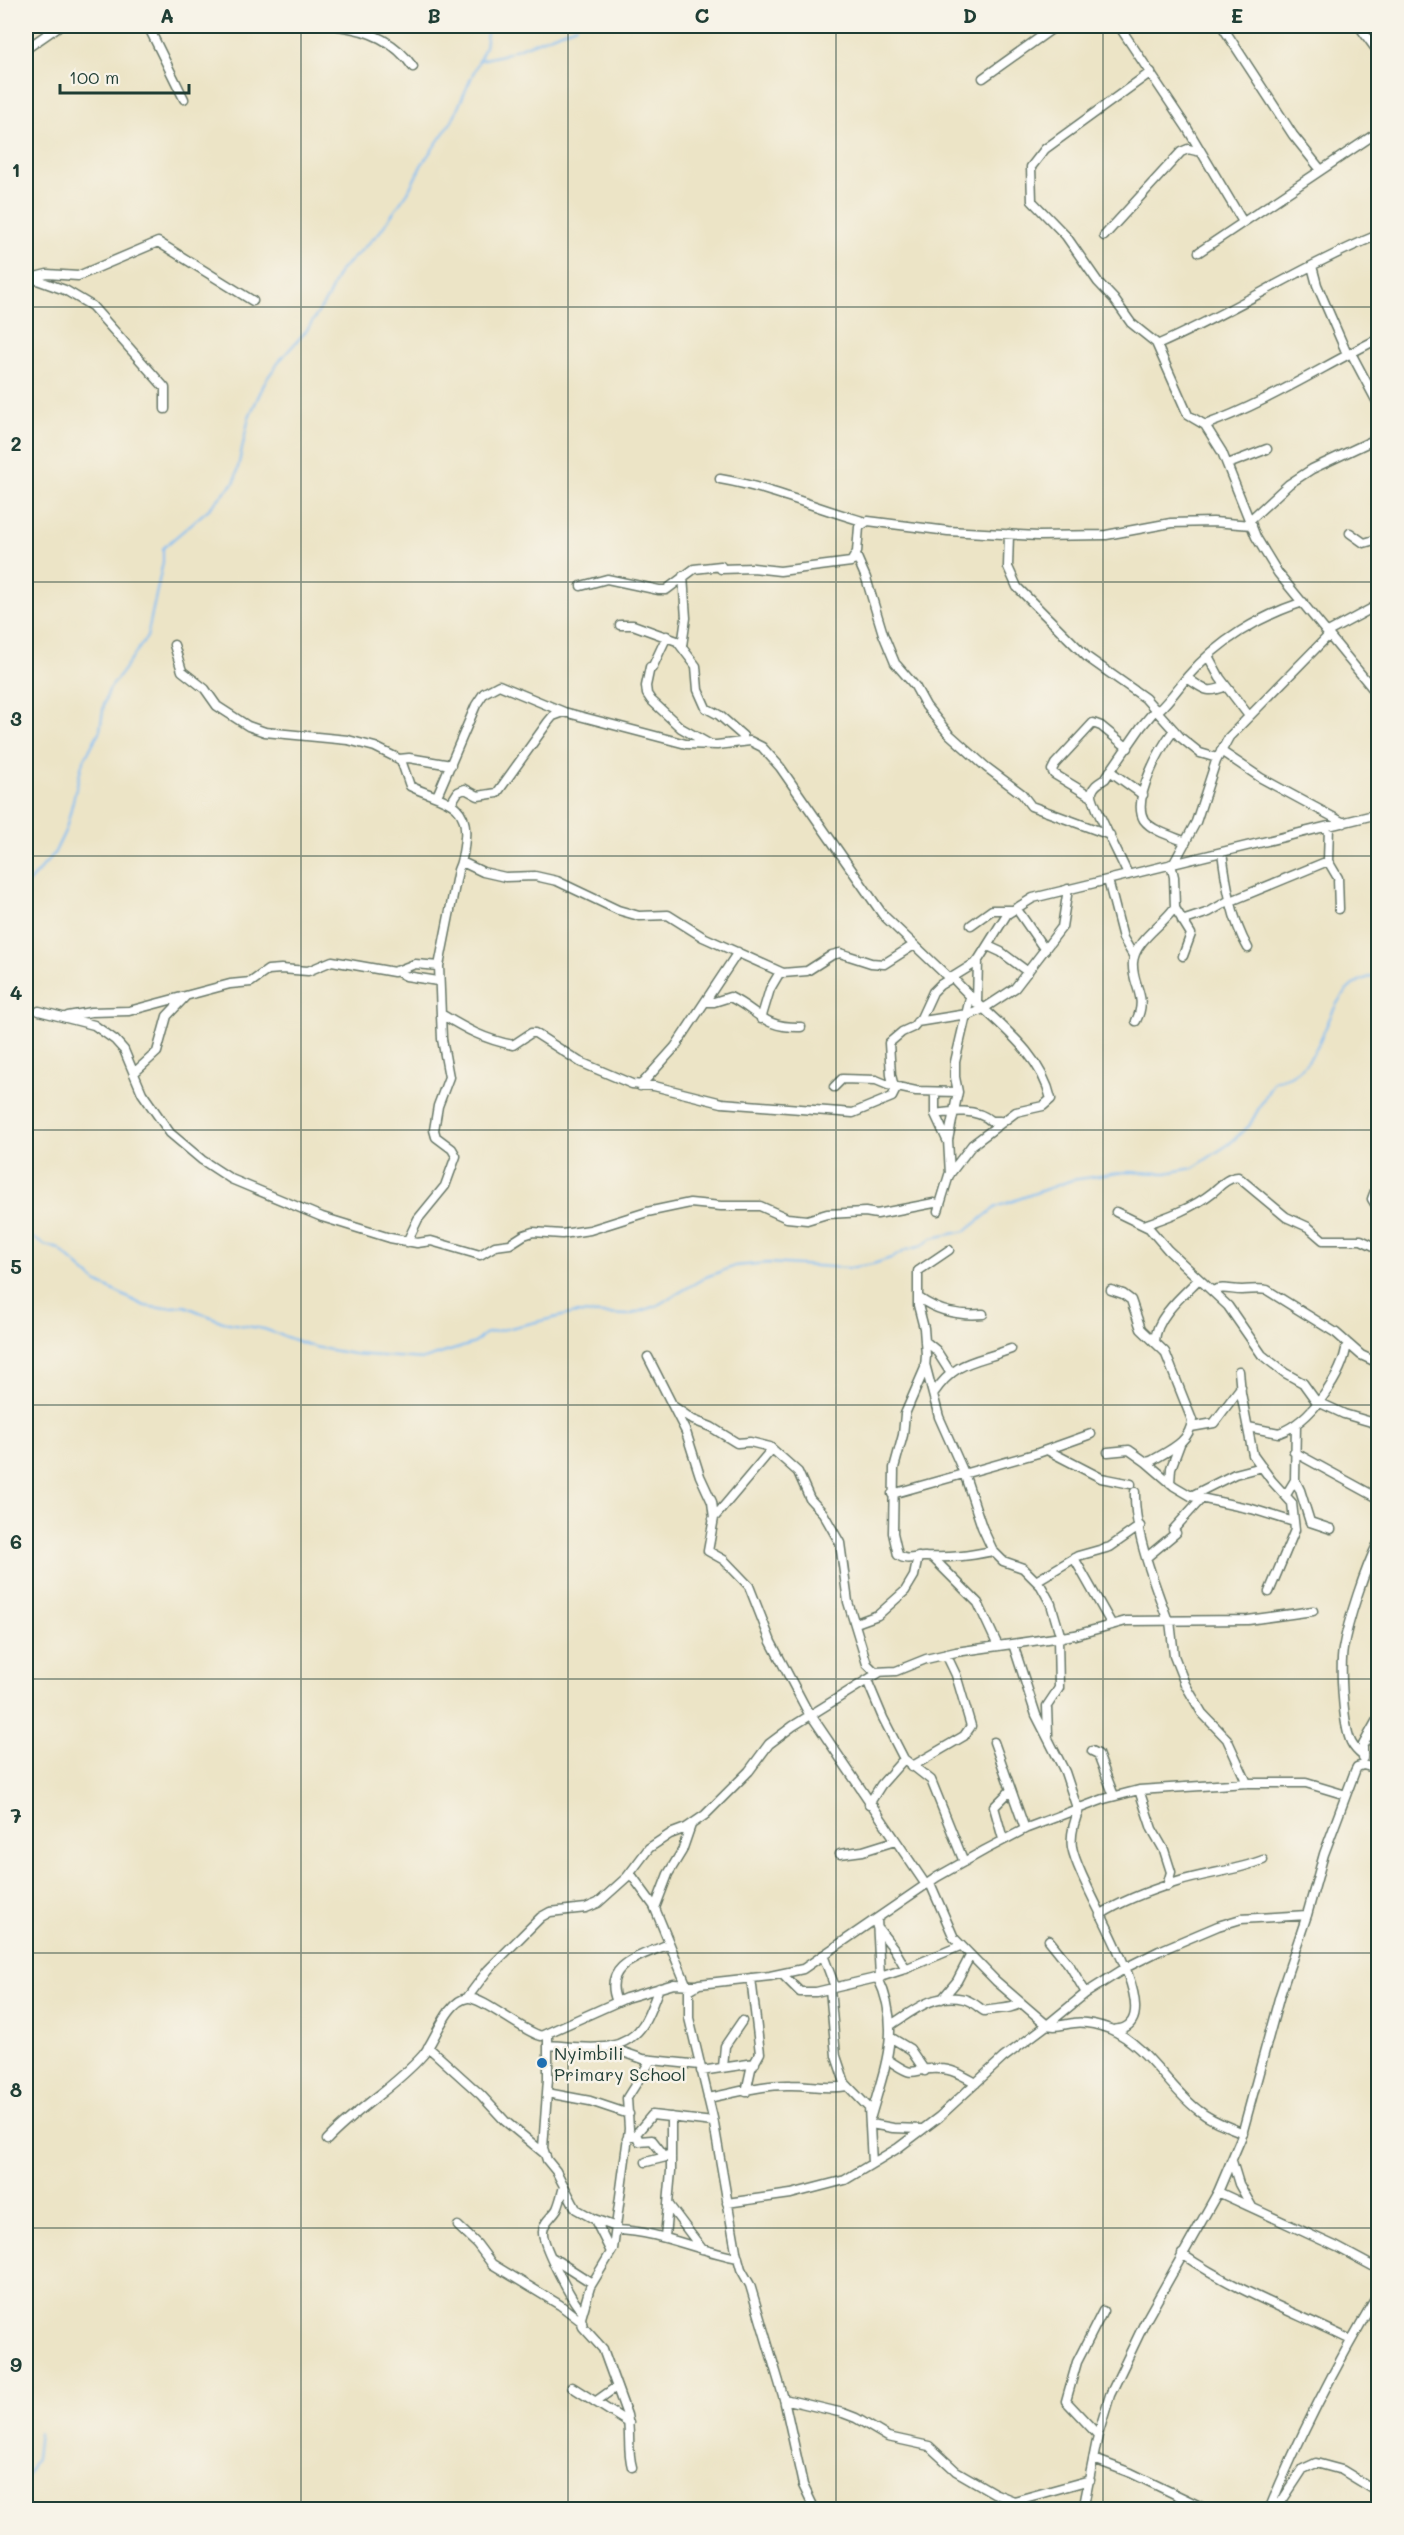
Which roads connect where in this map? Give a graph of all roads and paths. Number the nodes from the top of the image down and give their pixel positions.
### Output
1 (59, 26) edge
2 (148, 26) edge
3 (338, 26) edge
4 (1056, 26) edge
5 (1119, 26) edge
6 (1222, 26) edge
7 (1359, 26) edge
8 (26, 49) edge
9 (1378, 52) edge
10 (412, 67) dead end
11 (1151, 72) junction
12 (983, 78) dead end
13 (183, 99) dead end
14 (1378, 132) edge
15 (1201, 152) junction
16 (1321, 170) junction
17 (1244, 222) junction
18 (1378, 235) edge
19 (1104, 236) dead end
20 (1199, 252) dead end
21 (1312, 266) junction
22 (28, 277) edge
23 (253, 301) dead end
24 (1378, 339) edge
25 (1157, 345) junction
26 (1349, 354) junction
27 (1378, 404) edge
28 (165, 409) dead end
29 (1205, 425) junction
30 (1378, 438) edge
31 (1267, 450) dead end
32 (1228, 464) junction
33 (720, 479) dead end
34 (866, 522) junction
35 (1251, 523) junction
36 (1350, 533) dead end
37 (1009, 534) junction
38 (1378, 539) edge
39 (856, 555) junction
40 (683, 576) junction
41 (581, 586) dead end
42 (1303, 602) junction
43 (1378, 605) edge
44 (620, 625) dead end
45 (1329, 633) junction
46 (667, 636) junction
47 (174, 645) dead end
48 (682, 646) junction
49 (1208, 656) junction
50 (1187, 678) junction
51 (1226, 686) junction
52 (1378, 695) edge
53 (1157, 710) junction
54 (564, 712) junction
55 (1249, 716) junction
56 (1174, 730) junction
57 (743, 736) dead end
58 (711, 745) junction
59 (1128, 748) junction
60 (1219, 754) junction
61 (399, 759) junction
62 (451, 765) junction
63 (1110, 771) junction
64 (1143, 795) junction
65 (437, 796) junction
66 (1092, 797) junction
67 (451, 803) junction
68 (1378, 803) edge
69 (1377, 814) edge
70 (1344, 823) junction
71 (1329, 826) junction
72 (1110, 835) junction
73 (1186, 842) junction
74 (1222, 852) junction
75 (1328, 861) junction
76 (462, 862) junction
77 (1172, 864) junction
78 (1128, 875) junction
79 (1108, 880) junction
80 (1068, 890) junction
81 (1230, 900) junction
82 (1174, 908) junction
83 (1014, 909) junction
84 (1339, 909) dead end
85 (1182, 921) junction
86 (971, 925) dead end
87 (914, 945) junction
88 (988, 946) junction
89 (1248, 948) dead end
90 (1045, 950) junction
91 (738, 952) junction
92 (1183, 956) dead end
93 (1134, 957) junction
94 (978, 960) junction
95 (439, 966) junction
96 (396, 971) junction
97 (780, 972) junction
98 (1028, 972) junction
99 (951, 978) junction
100 (438, 981) junction
101 (185, 997) junction
102 (705, 1002) junction
103 (977, 1004) junction
104 (39, 1011) dead end
105 (441, 1014) junction
106 (967, 1015) junction
107 (61, 1016) junction
108 (761, 1019) junction
109 (1136, 1021) dead end
110 (917, 1023) junction
111 (801, 1027) dead end
112 (134, 1073) junction
113 (640, 1086) junction
114 (894, 1086) junction
115 (834, 1087) dead end
116 (935, 1092) junction
117 (958, 1092) junction
118 (955, 1111) junction
119 (935, 1114) junction
120 (1001, 1121) junction
121 (948, 1140) junction
122 (950, 1174) junction
123 (1378, 1183) edge
124 (1378, 1209) edge
125 (1116, 1212) dead end
126 (1144, 1225) junction
127 (407, 1242) junction
128 (1378, 1248) edge
129 (949, 1250) dead end
130 (1199, 1279) junction
131 (1111, 1290) dead end
132 (1212, 1291) junction
133 (919, 1298) junction
134 (983, 1314) dead end
135 (926, 1341) junction
136 (1155, 1341) junction
137 (1347, 1343) junction
138 (1011, 1349) dead end
139 (648, 1357) dead end
140 (925, 1363) junction
141 (1378, 1363) edge
142 (1239, 1371) dead end
143 (950, 1372) junction
144 (1240, 1387) junction
145 (933, 1394) junction
146 (1318, 1403) junction
147 (673, 1406) junction
148 (1296, 1424) junction
149 (1378, 1424) edge
150 (1248, 1426) junction
151 (1191, 1428) junction
152 (1091, 1434) dead end
153 (1181, 1443) junction
154 (772, 1449) junction
155 (1047, 1450) junction
156 (1108, 1452) dead end
157 (1294, 1452) junction
158 (1146, 1462) junction
159 (1262, 1467) junction
160 (964, 1473) junction
161 (1295, 1480) junction
162 (1170, 1483) junction
163 (892, 1494) junction
164 (1286, 1495) junction
165 (1191, 1496) junction
166 (1378, 1498) edge
167 (1201, 1499) junction
168 (713, 1519) junction
169 (1294, 1522) junction
170 (1140, 1526) junction
171 (1331, 1530) dead end
172 (1378, 1543) edge
173 (993, 1551) junction
174 (918, 1557) junction
175 (1147, 1557) junction
176 (933, 1558) junction
177 (1074, 1558) junction
178 (1036, 1581) junction
179 (1269, 1592) dead end
180 (1313, 1611) dead end
181 (1169, 1621) junction
182 (856, 1623) junction
183 (1112, 1625) junction
184 (1060, 1638) junction
185 (1013, 1644) junction
186 (999, 1646) junction
187 (946, 1654) junction
188 (880, 1672) junction
189 (867, 1680) junction
190 (811, 1716) junction
191 (1378, 1718) edge
192 (994, 1742) dead end
193 (1049, 1742) junction
194 (1092, 1751) dead end
195 (904, 1759) junction
196 (1363, 1761) junction
197 (911, 1767) junction
198 (1378, 1769) edge
199 (1247, 1783) junction
200 (1011, 1790) junction
201 (1139, 1790) junction
202 (1114, 1796) junction
203 (1346, 1796) junction
204 (869, 1803) junction
205 (1078, 1808) junction
206 (691, 1825) junction
207 (1025, 1829) junction
208 (1003, 1839) junction
209 (895, 1841) junction
210 (840, 1854) dead end
211 (1263, 1860) dead end
212 (964, 1862) junction
213 (630, 1873) junction
214 (928, 1884) junction
215 (1167, 1886) junction
216 (655, 1908) junction
217 (1100, 1915) junction
218 (1307, 1916) junction
219 (877, 1923) junction
220 (1049, 1940) dead end
221 (669, 1944) junction
222 (960, 1946) junction
223 (824, 1955) junction
224 (970, 1956) junction
225 (1127, 1967) junction
226 (906, 1969) junction
227 (782, 1974) junction
228 (879, 1977) junction
229 (751, 1978) junction
230 (686, 1984) junction
231 (696, 1985) junction
232 (659, 1988) junction
233 (833, 1988) junction
234 (1086, 1993) junction
235 (467, 1998) junction
236 (942, 1999) junction
237 (617, 2002) junction
238 (1021, 2003) junction
239 (742, 2021) dead end
240 (891, 2025) junction
241 (1047, 2025) junction
242 (1111, 2030) junction
243 (548, 2034) junction
244 (890, 2037) junction
245 (548, 2045) junction
246 (428, 2047) junction
247 (609, 2047) junction
248 (887, 2059) junction
249 (651, 2060) junction
250 (755, 2063) junction
251 (723, 2067) junction
252 (701, 2068) junction
253 (925, 2071) junction
254 (976, 2083) junction
255 (847, 2086) junction
256 (547, 2092) junction
257 (746, 2092) junction
258 (708, 2098) junction
259 (628, 2114) junction
260 (671, 2117) junction
261 (871, 2120) junction
262 (713, 2122) junction
263 (922, 2129) junction
264 (1243, 2133) junction
265 (636, 2134) junction
266 (627, 2139) junction
267 (327, 2140) dead end
268 (546, 2155) junction
269 (668, 2157) junction
270 (1232, 2161) junction
271 (646, 2162) dead end
272 (872, 2163) junction
273 (564, 2187) junction
274 (1218, 2192) junction
275 (727, 2203) junction
276 (669, 2205) junction
277 (1252, 2208) junction
278 (594, 2220) junction
279 (458, 2226) dead end
280 (616, 2228) junction
281 (665, 2237) junction
282 (702, 2249) junction
283 (611, 2252) junction
284 (1182, 2254) junction
285 (553, 2258) junction
286 (738, 2258) junction
287 (1378, 2270) edge
288 (592, 2283) junction
289 (1378, 2294) edge
290 (582, 2311) junction
291 (1102, 2311) dead end
292 (582, 2322) junction
293 (1351, 2340) junction
294 (572, 2387) dead end
295 (616, 2387) junction
296 (784, 2399) junction
297 (596, 2402) junction
298 (629, 2423) junction
299 (1098, 2435) junction
300 (1094, 2459) junction
301 (632, 2467) dead end
302 (1090, 2480) junction
303 (1378, 2492) edge
304 (815, 2510) edge
305 (1083, 2510) edge
306 (1208, 2510) edge
307 (1269, 2510) edge
308 (1276, 2510) edge

1 - 8 street
2 - 13 street
3 - 10 street
4 - 12 street
5 - 11 street
6 - 16 street
7 - 9 street
11 - 15 street
11 - 25 street
14 - 16 street
15 - 17 street
15 - 19 street
16 - 17 street
17 - 20 street
18 - 21 street
21 - 25 street
21 - 26 street
22 - 23 street
22 - 28 street
24 - 26 street
25 - 29 street
26 - 27 street
26 - 29 street
29 - 32 street
30 - 35 street
31 - 32 street
32 - 35 street
33 - 34 street
34 - 37 street
34 - 39 street
35 - 37 street
35 - 42 street
36 - 38 street
37 - 53 street
39 - 40 street
39 - 72 street
40 - 41 street
40 - 48 street
42 - 45 street
42 - 49 street
43 - 45 street
44 - 46 street
45 - 52 street
45 - 55 street
46 - 48 street
46 - 58 street
47 - 61 street
48 - 57 street
49 - 50 street
49 - 51 street
50 - 51 street
50 - 53 street
51 - 55 street
53 - 56 street
53 - 59 street
54 - 58 street
54 - 62 street
54 - 67 street
55 - 60 street
56 - 60 street
56 - 64 street
58 - 87 street
59 - 63 street
59 - 66 street
60 - 70 street
60 - 73 street
61 - 62 street
61 - 65 street
62 - 65 street
63 - 64 street
63 - 66 street
64 - 73 street
65 - 67 street
66 - 72 street
67 - 76 street
68 - 69 street
69 - 70 street
70 - 71 street
71 - 74 street
71 - 75 street
72 - 78 street
73 - 77 street
74 - 77 street
74 - 81 street
75 - 81 street
75 - 84 street
76 - 91 street
76 - 95 street
77 - 78 street
77 - 82 street
78 - 79 street
79 - 80 street
79 - 93 street
80 - 83 street
80 - 90 street
81 - 85 street
81 - 89 street
82 - 85 street
82 - 93 street
83 - 86 street
83 - 88 street
83 - 90 street
85 - 92 street
87 - 97 street
87 - 99 street
88 - 94 street
88 - 98 street
90 - 98 street
91 - 97 street
91 - 102 street
93 - 109 street
94 - 99 street
94 - 103 street
95 - 96 street
95 - 100 street
96 - 100 street
96 - 101 street
97 - 108 street
98 - 103 street
99 - 103 street
99 - 110 street
100 - 105 street
101 - 107 street
101 - 112 street
102 - 108 street
102 - 113 street
103 - 106 street
103 - 106 street
103 - 120 street
104 - 107 street
105 - 113 street
105 - 127 street
106 - 110 street
106 - 117 street
107 - 112 street
108 - 111 street
110 - 114 street
112 - 127 street
113 - 114 street
114 - 115 street
114 - 116 street
116 - 117 street
116 - 119 street
117 - 118 street
118 - 119 street
118 - 120 street
118 - 121 street
119 - 121 street
120 - 122 street
121 - 122 street
122 - 127 street
123 - 124 street
125 - 126 street
126 - 128 street
126 - 130 street
129 - 133 street
130 - 132 street
130 - 136 street
131 - 136 street
132 - 137 street
132 - 146 street
133 - 134 street
133 - 135 street
135 - 140 street
135 - 143 street
136 - 151 street
137 - 141 street
137 - 146 street
138 - 143 street
139 - 147 street
140 - 145 street
140 - 163 street
142 - 144 street
143 - 145 street
144 - 150 street
144 - 151 street
145 - 160 street
146 - 148 street
146 - 149 street
147 - 154 street
147 - 168 street
148 - 150 street
148 - 157 street
150 - 159 street
151 - 153 street
152 - 155 street
153 - 158 street
153 - 162 street
154 - 168 street
154 - 182 street
155 - 160 street
155 - 170 street
156 - 158 street
157 - 161 street
157 - 166 street
158 - 162 street
159 - 164 street
159 - 165 street
160 - 163 street
160 - 173 street
161 - 164 street
161 - 171 street
162 - 165 street
163 - 174 street
164 - 169 street
165 - 167 street
167 - 169 street
167 - 175 street
168 - 190 street
169 - 179 street
170 - 175 street
170 - 177 street
172 - 196 street
173 - 176 street
173 - 178 street
174 - 176 street
174 - 182 street
175 - 181 street
176 - 186 street
177 - 178 street
177 - 183 street
178 - 184 street
180 - 181 street
181 - 183 street
181 - 199 street
182 - 188 street
183 - 184 street
184 - 185 street
184 - 193 street
185 - 186 street
185 - 193 street
186 - 187 street
187 - 188 street
187 - 197 street
188 - 189 street
189 - 190 street
189 - 195 street
190 - 204 street
190 - 206 street
191 - 196 street
192 - 200 street
193 - 205 street
194 - 202 street
195 - 197 street
195 - 204 street
196 - 198 street
196 - 203 street
197 - 212 street
199 - 201 street
199 - 203 street
200 - 207 street
200 - 208 street
201 - 202 street
201 - 215 street
202 - 205 street
203 - 218 street
204 - 209 street
205 - 207 street
205 - 217 street
206 - 213 street
206 - 216 street
207 - 208 street
208 - 212 street
209 - 210 street
209 - 214 street
211 - 215 street
212 - 214 street
213 - 216 street
213 - 235 street
214 - 219 street
214 - 222 street
215 - 217 street
216 - 221 street
217 - 225 street
218 - 225 street
218 - 264 street
219 - 223 street
219 - 226 street
219 - 228 street
220 - 234 street
221 - 230 street
221 - 237 street
222 - 224 street
222 - 226 street
223 - 227 street
223 - 233 street
224 - 236 street
224 - 238 street
225 - 234 street
225 - 242 street
226 - 228 street
227 - 229 street
227 - 233 street
228 - 233 street
228 - 240 street
229 - 231 street
229 - 250 street
230 - 231 street
230 - 232 street
231 - 252 street
232 - 237 street
232 - 247 street
233 - 255 street
234 - 241 street
235 - 243 street
235 - 246 street
236 - 238 street
236 - 240 street
237 - 243 street
238 - 241 street
239 - 251 street
240 - 244 street
241 - 242 street
241 - 254 street
242 - 264 street
243 - 245 street
244 - 248 street
244 - 253 street
245 - 247 street
245 - 256 street
246 - 267 street
246 - 268 street
247 - 249 street
248 - 253 street
248 - 261 street
249 - 252 street
249 - 259 street
250 - 251 street
250 - 257 street
251 - 252 street
252 - 258 street
253 - 254 street
254 - 263 street
255 - 257 street
255 - 261 street
256 - 259 street
256 - 268 street
257 - 258 street
258 - 262 street
259 - 266 street
260 - 262 street
260 - 265 street
260 - 269 street
261 - 263 street
261 - 272 street
262 - 275 street
263 - 272 street
264 - 270 street
265 - 266 street
265 - 269 street
266 - 280 street
268 - 273 street
269 - 271 street
269 - 276 street
270 - 274 street
270 - 277 street
272 - 275 street
273 - 278 street
273 - 285 street
274 - 277 street
274 - 284 street
275 - 286 street
276 - 281 street
276 - 282 street
277 - 287 street
278 - 280 street
278 - 283 street
279 - 292 street
280 - 281 street
280 - 283 street
281 - 282 street
282 - 286 street
283 - 288 street
284 - 293 street
284 - 299 street
285 - 288 street
285 - 290 street
286 - 296 street
288 - 290 street
289 - 293 street
290 - 292 street
291 - 299 street
292 - 295 street
293 - 307 street
294 - 297 street
295 - 297 street
295 - 298 street
296 - 302 street
296 - 304 street
297 - 298 street
298 - 301 street
299 - 300 street
300 - 302 street
300 - 306 street
302 - 305 street
303 - 308 street

